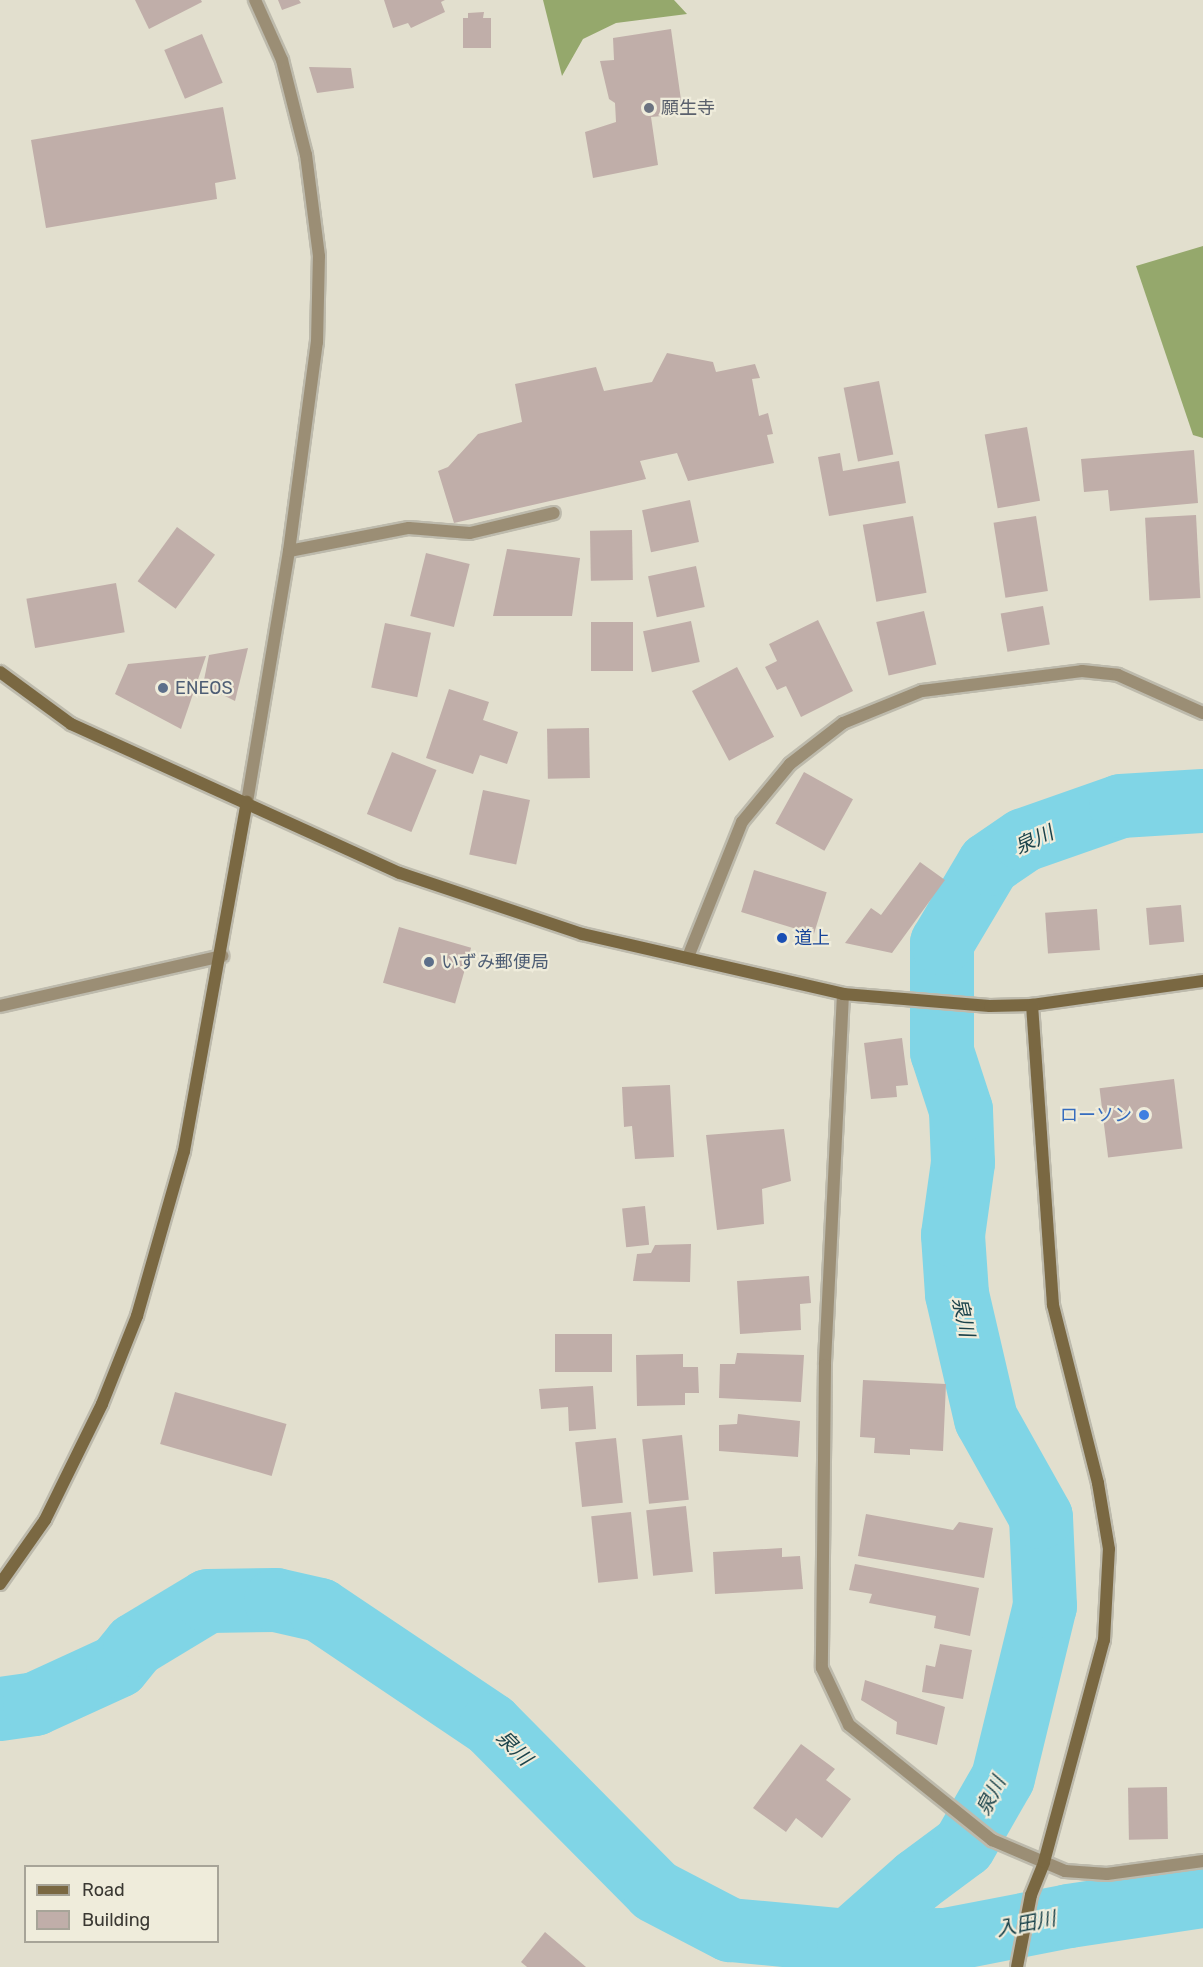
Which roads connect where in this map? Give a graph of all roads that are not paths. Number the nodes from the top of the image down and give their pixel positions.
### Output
1 (255, 0) edge
2 (554, 513) dead end
3 (289, 550) junction
4 (0, 672) edge
5 (1203, 712) edge
6 (247, 802) junction
7 (222, 956) junction
8 (688, 957) junction
9 (1203, 981) edge
10 (843, 994) junction
11 (1032, 1005) junction
12 (0, 1006) edge
13 (0, 1584) edge
14 (1203, 1861) edge
15 (1044, 1862) junction
16 (1017, 1965) edge

1 - 3 street
2 - 3 street
3 - 6 street
4 - 6 street
5 - 8 street
6 - 7 street
6 - 8 street
7 - 12 street
7 - 13 street
8 - 10 street
9 - 11 street
10 - 11 street
10 - 15 street
11 - 15 street
14 - 15 street
15 - 16 street

